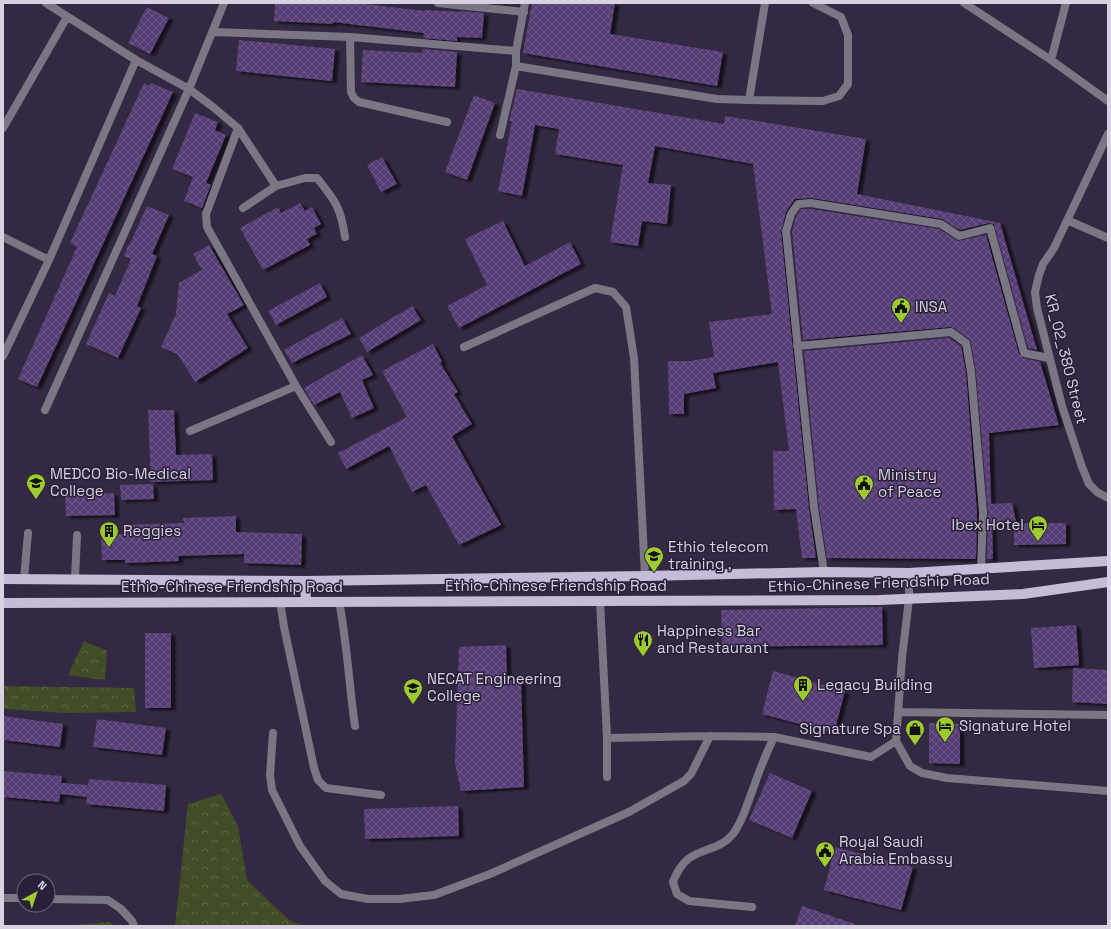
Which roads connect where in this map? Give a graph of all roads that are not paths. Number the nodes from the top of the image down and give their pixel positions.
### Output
1 (46, 3) edge
2 (224, 3) edge
3 (438, 3) edge
4 (525, 3) edge
5 (765, 3) edge
6 (813, 3) edge
7 (964, 3) edge
8 (1066, 3) edge
9 (524, 12) junction
10 (67, 17) junction
11 (213, 32) junction
12 (350, 37) junction
13 (516, 51) junction
14 (136, 60) junction
15 (1052, 60) junction
16 (516, 66) junction
17 (189, 90) junction
18 (749, 100) junction
19 (1108, 101) edge
20 (446, 122) dead end
21 (3, 128) edge
22 (238, 128) junction
23 (1108, 134) edge
24 (500, 135) dead end
25 (276, 186) junction
26 (243, 208) dead end
27 (1067, 220) junction
28 (3, 237) edge
29 (345, 237) dead end
30 (1108, 238) edge
31 (49, 260) junction
32 (797, 346) junction
33 (464, 347) dead end
34 (3, 356) edge
35 (1049, 358) junction
36 (296, 386) junction
37 (45, 410) dead end
38 (190, 431) dead end
39 (331, 442) dead end
40 (1108, 498) edge
41 (28, 533) dead end
42 (77, 535) dead end
43 (1108, 561) edge
44 (981, 568) junction
45 (824, 572) junction
46 (909, 573) junction
47 (645, 576) junction
48 (3, 579) edge
49 (24, 579) junction
50 (75, 579) junction
51 (305, 581) junction
52 (1108, 582) edge
53 (909, 599) junction
54 (280, 601) junction
55 (339, 601) junction
56 (600, 601) junction
57 (306, 602) junction
58 (3, 603) edge
59 (898, 712) junction
60 (1108, 715) edge
61 (355, 726) dead end
62 (273, 733) dead end
63 (710, 736) junction
64 (607, 738) junction
65 (774, 738) junction
66 (896, 741) junction
67 (607, 777) dead end
68 (1108, 791) edge
69 (381, 795) dead end
70 (3, 898) edge
71 (16, 898) edge
72 (56, 898) edge
73 (752, 908) dead end
74 (134, 926) edge

1 - 10 street
2 - 11 street
3 - 9 street
4 - 9 street
5 - 18 street
6 - 18 street
7 - 15 street
8 - 15 street
9 - 13 street
10 - 14 street
10 - 21 street
11 - 12 street
11 - 17 street
12 - 13 street
12 - 20 street
13 - 16 street
14 - 17 street
14 - 31 street
15 - 19 street
16 - 18 street
16 - 24 street
17 - 22 street
17 - 37 street
22 - 25 street
22 - 36 street
23 - 27 street, KR_02_380 Street
25 - 26 street
25 - 29 street
27 - 30 street
27 - 35 street, KR_02_380 Street
28 - 31 street
31 - 34 street
32 - 35 street
32 - 44 street
32 - 45 street
33 - 47 street
35 - 40 street, KR_02_380 Street
36 - 38 street
36 - 39 street
41 - 49 street
42 - 50 street
43 - 44 main road, Ethio-Chinese Friendship Road
44 - 46 main road, Ethio-Chinese Friendship Road
45 - 46 main road, Ethio-Chinese Friendship Road
45 - 47 main road, Ethio-Chinese Friendship Road
46 - 53 street
47 - 51 main road, Ethio-Chinese Friendship Road
48 - 49 main road, Ethio-Chinese Friendship Road
49 - 50 main road, Ethio-Chinese Friendship Road
50 - 51 main road, Ethio-Chinese Friendship Road
51 - 57 main road
52 - 53 main road, Ethio-Chinese Friendship Road
53 - 56 main road, Ethio-Chinese Friendship Road
53 - 59 street
54 - 57 main road, Ethio-Chinese Friendship Road
54 - 58 main road, Ethio-Chinese Friendship Road
54 - 69 street
55 - 56 main road, Ethio-Chinese Friendship Road
55 - 57 main road, Ethio-Chinese Friendship Road
55 - 61 street
56 - 64 street
59 - 60 street
59 - 66 street
62 - 63 street
63 - 64 street
63 - 65 street
64 - 67 street
65 - 66 street
65 - 73 street
66 - 68 street
70 - 71 street
72 - 74 street

